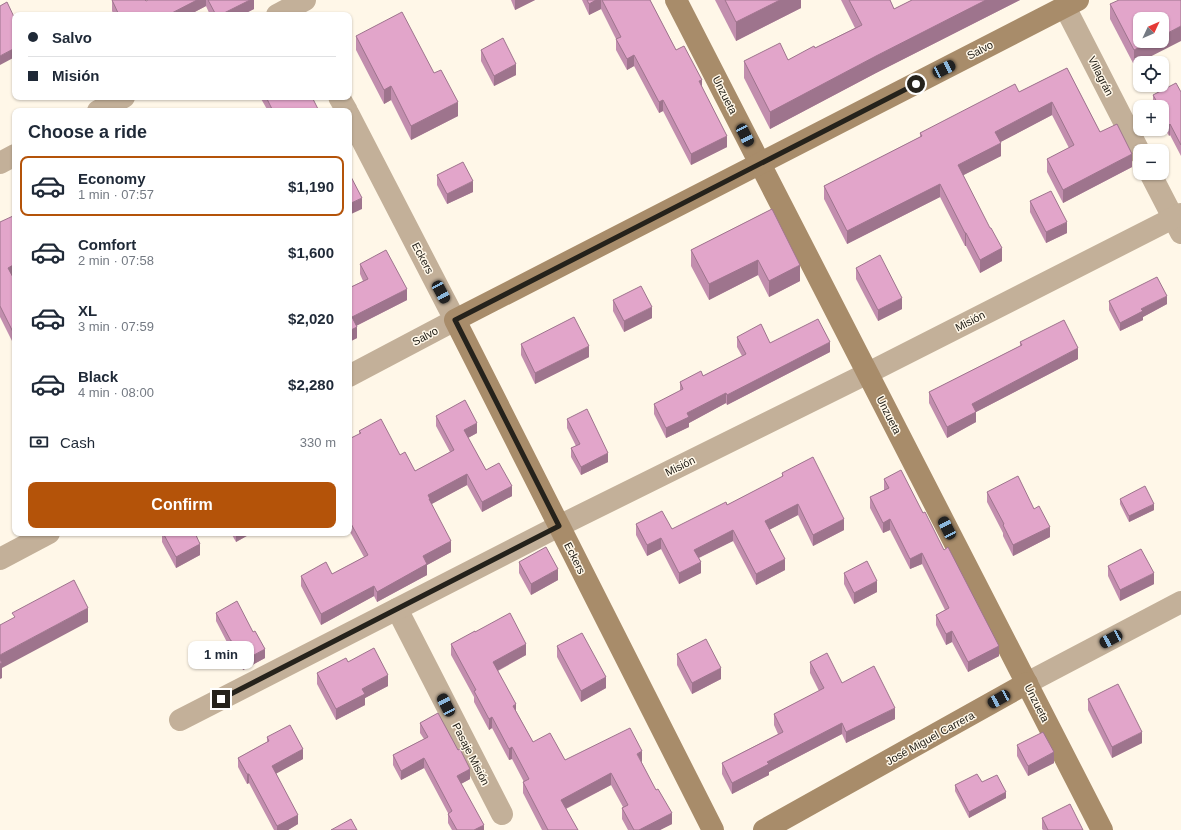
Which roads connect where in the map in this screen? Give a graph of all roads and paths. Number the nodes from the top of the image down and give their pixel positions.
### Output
1 (676, 0) edge
2 (1068, 2) edge
3 (118, 100) edge
4 (104, 108) edge
5 (352, 121) edge
6 (1136, 144) edge
7 (12, 157) edge
8 (0, 163) edge
9 (760, 164) junction
10 (1154, 180) edge
11 (1178, 222) edge
12 (455, 320) junction
13 (868, 373) junction
14 (352, 374) edge
15 (559, 526) junction
16 (43, 536) edge
17 (0, 558) edge
18 (1181, 602) edge
19 (397, 609) junction
20 (1027, 683) junction
21 (180, 720) dead end
22 (502, 814) dead end
23 (713, 830) edge
24 (764, 830) edge
25 (1102, 830) edge

1 - 9 street, Unzueta
2 - 6 street, Villagrán
2 - 9 street, Salvo
3 - 4 street
5 - 12 street, Eckers
7 - 8 street
9 - 12 street, Salvo
9 - 13 street, Unzueta
10 - 11 street
11 - 13 street, Misión
12 - 14 street, Salvo
12 - 15 street, Eckers
13 - 15 street, Misión
13 - 20 street, Unzueta
15 - 19 street, Misión
15 - 23 street, Eckers
16 - 17 street
18 - 20 street, José Miguel Carrera
19 - 21 street, Misión
19 - 22 street, Pasaje Misión
20 - 24 street, José Miguel Carrera
20 - 25 street, Unzueta

